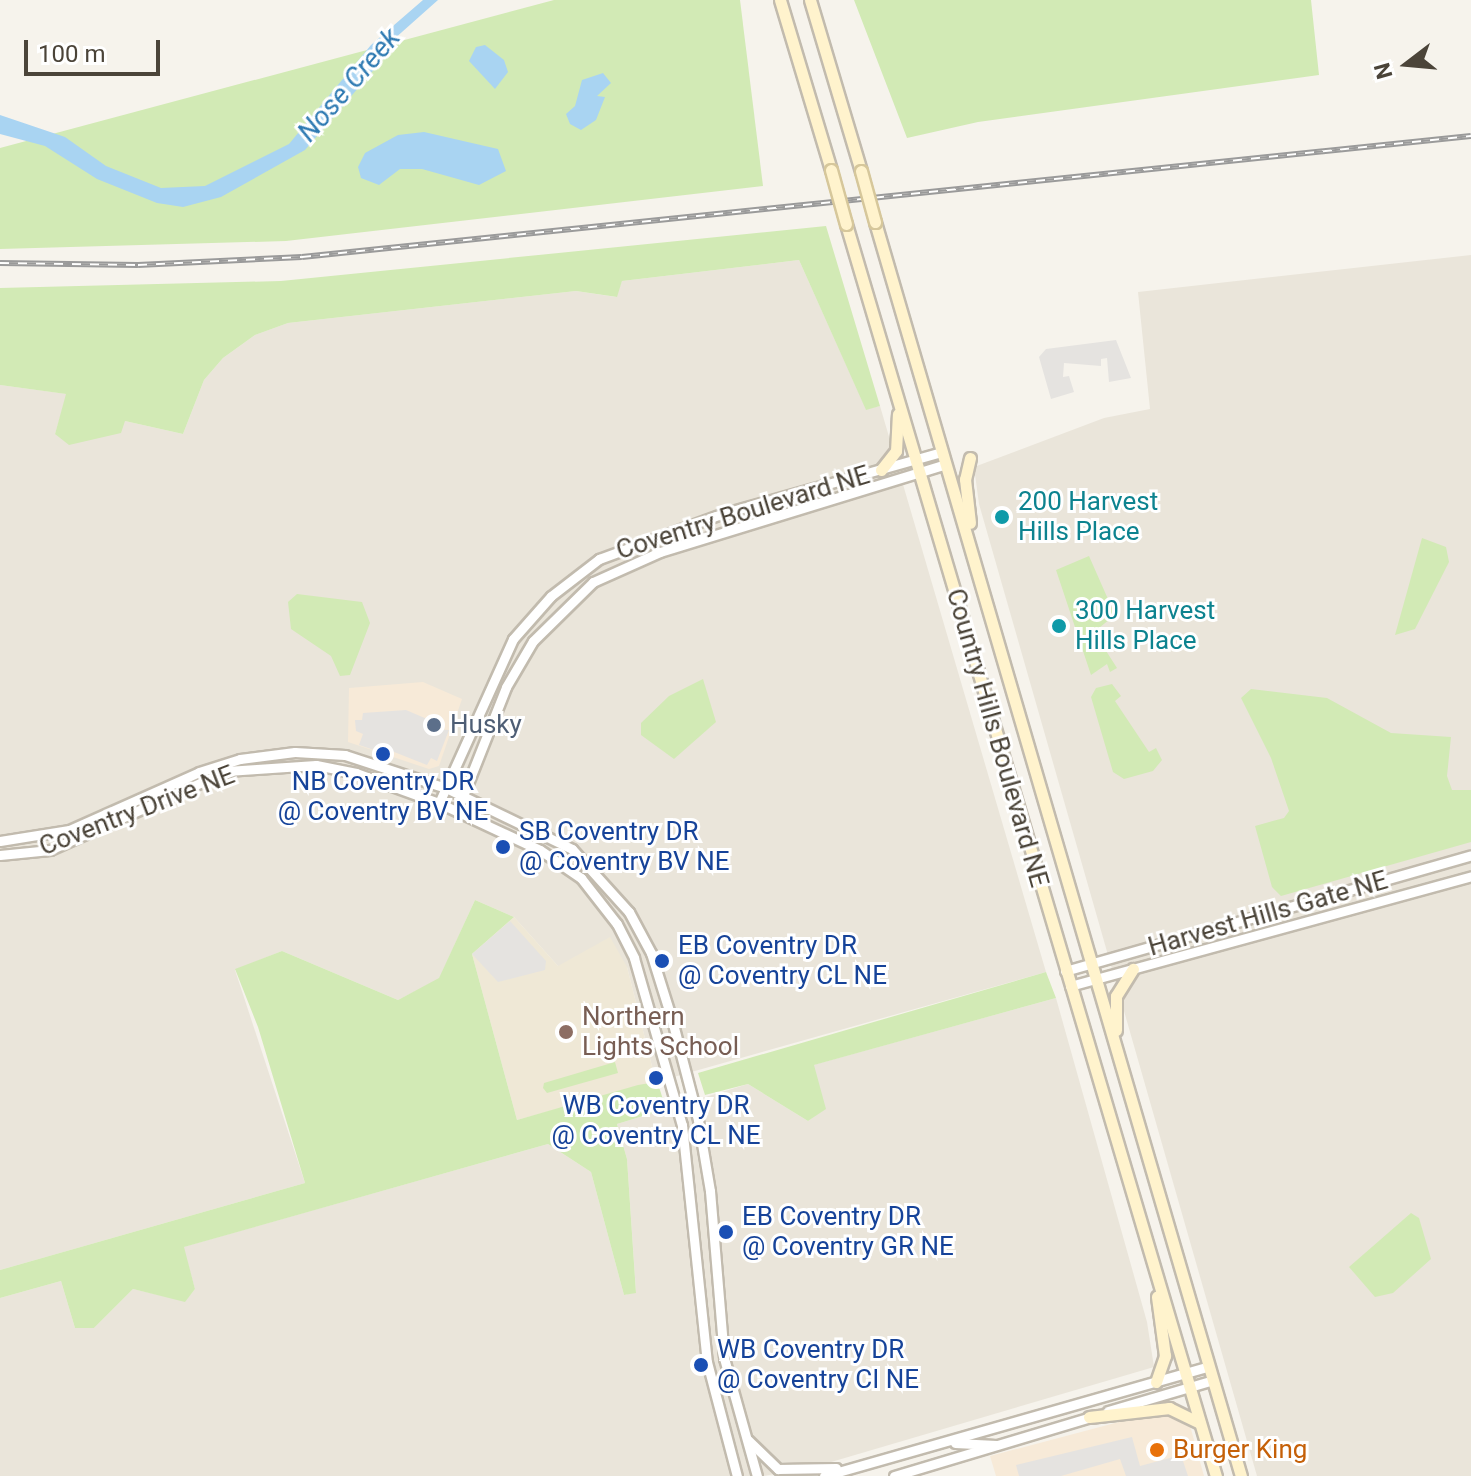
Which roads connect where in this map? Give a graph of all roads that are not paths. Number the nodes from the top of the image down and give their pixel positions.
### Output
1 (780, 0) edge
2 (810, 0) edge
3 (898, 401) junction
4 (944, 458) junction
5 (970, 458) dead end
6 (916, 460) junction
7 (881, 470) junction
8 (920, 473) junction
9 (976, 563) junction
10 (361, 761) junction
11 (356, 773) junction
12 (446, 788) junction
13 (464, 796) junction
14 (439, 803) junction
15 (457, 811) junction
16 (0, 841) edge
17 (0, 855) edge
18 (1471, 855) edge
19 (1471, 876) edge
20 (1092, 964) junction
21 (1133, 969) junction
22 (1065, 971) junction
23 (1096, 979) junction
24 (1070, 986) junction
25 (1119, 1054) junction
26 (1151, 1257) junction
27 (1209, 1366) junction
28 (1187, 1374) junction
29 (1213, 1380) junction
30 (1156, 1382) junction
31 (1190, 1387) junction
32 (1089, 1417) junction
33 (1201, 1424) junction
34 (744, 1436) junction
35 (941, 1443) junction
36 (1000, 1446) junction
37 (859, 1465) junction
38 (737, 1476) edge
39 (757, 1476) edge
40 (824, 1476) edge
41 (894, 1476) edge
42 (1216, 1476) edge
43 (1241, 1476) edge

1 - 3 main road, Country Hills Boulevard NE, bridge
2 - 4 main road, Country Hills Boulevard NE, bridge
3 - 6 main road, Country Hills Boulevard NE
3 - 7 main road
4 - 6 street, Coventry Boulevard NE
4 - 8 street, Coventry Boulevard NE
4 - 9 main road, Country Hills Boulevard NE
5 - 9 main road
6 - 7 street, Coventry Boulevard NE
6 - 8 main road, Country Hills Boulevard NE
7 - 12 street, Coventry Boulevard NE
8 - 13 street, Coventry Boulevard NE
8 - 22 main road, Country Hills Boulevard NE
9 - 20 main road, Country Hills Boulevard NE
10 - 11 street
10 - 12 street, Coventry Drive NE
10 - 16 street, Coventry Drive NE
11 - 14 street, Coventry Drive NE
11 - 17 street, Coventry Drive NE
12 - 13 street, Coventry Drive NE
12 - 14 street, Coventry Boulevard NE
13 - 15 street, Coventry Boulevard NE
13 - 34 street, Coventry Drive NE
14 - 15 street, Coventry Drive NE
15 - 38 street, Coventry Drive NE
18 - 20 street, Harvest Hills Gate NE
19 - 21 street, Harvest Hills Gate NE
20 - 22 street, Harvest Hills Gate NE
20 - 23 main road, Country Hills Boulevard NE
21 - 23 street, Harvest Hills Gate NE
21 - 25 main road
22 - 24 main road, Country Hills Boulevard NE
23 - 24 street, Harvest Hills Gate NE
23 - 25 main road, Country Hills Boulevard NE
24 - 26 main road, Country Hills Boulevard NE
25 - 27 main road, Country Hills Boulevard NE
26 - 28 main road, Country Hills Boulevard NE
26 - 30 main road
27 - 28 street
27 - 29 main road, Country Hills Boulevard NE
28 - 30 street
28 - 31 main road, Country Hills Boulevard NE
29 - 31 street
29 - 43 main road, Country Hills Boulevard NE
30 - 35 street
31 - 32 street
31 - 33 main road, Country Hills Boulevard NE
32 - 33 main road
32 - 36 street
33 - 42 main road, Country Hills Boulevard NE
34 - 37 street
34 - 39 street, Coventry Drive NE
35 - 36 street
35 - 37 street
36 - 41 street
37 - 40 street

